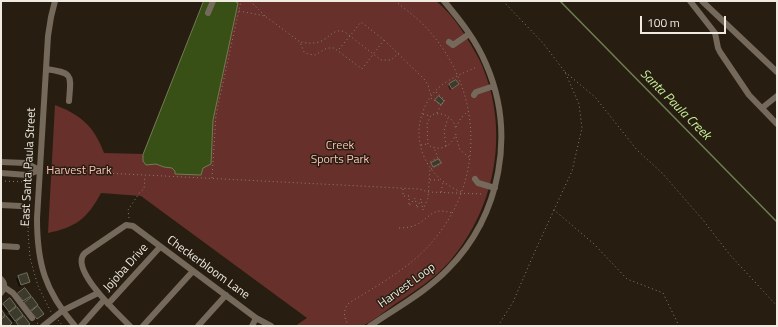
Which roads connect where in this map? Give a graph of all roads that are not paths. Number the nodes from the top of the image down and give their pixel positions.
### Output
1 (55, 1) edge
2 (213, 1) edge
3 (444, 1) edge
4 (690, 1) edge
5 (702, 1) edge
6 (208, 13) dead end
7 (725, 23) junction
8 (715, 33) junction
9 (469, 34) junction
10 (449, 42) dead end
11 (46, 69) junction
12 (777, 72) edge
13 (494, 86) junction
14 (474, 96) dead end
15 (777, 96) edge
16 (69, 101) dead end
17 (762, 108) junction
18 (777, 124) edge
19 (1, 162) edge
20 (39, 170) junction
21 (1, 173) edge
22 (476, 179) dead end
23 (495, 188) junction
24 (1, 205) edge
25 (20, 206) dead end
26 (1, 246) edge
27 (17, 247) dead end
28 (160, 247) junction
29 (193, 271) junction
30 (2, 285) edge
31 (98, 293) junction
32 (226, 295) junction
33 (106, 302) junction
34 (62, 311) junction
35 (32, 318) dead end
36 (256, 318) junction
37 (43, 326) edge
38 (75, 326) edge
39 (81, 326) edge
40 (130, 326) edge
41 (143, 326) edge
42 (198, 326) edge
43 (252, 326) edge
44 (271, 326) edge
45 (370, 326) edge

1 - 11 street, East Santa Paula Street
2 - 6 street
3 - 9 street, Harvest Loop
4 - 8 street
5 - 7 street
7 - 8 street
7 - 12 street
8 - 17 street
9 - 10 street
9 - 13 street, Harvest Loop
11 - 16 street
11 - 20 street, East Santa Paula Street
13 - 14 street
13 - 23 street, Harvest Loop
15 - 17 street
17 - 18 street
19 - 20 street
20 - 21 street
20 - 34 street, East Santa Paula Street
22 - 23 street
23 - 45 street, Harvest Loop
24 - 25 street
26 - 27 street
28 - 29 street, Checkerbloom Lane
28 - 31 street, Checkerbloom Lane
28 - 33 street, Jojoba Drive
29 - 32 street, Checkerbloom Lane
29 - 41 street
30 - 35 street
31 - 33 street
31 - 34 street
32 - 36 street, Checkerbloom Lane
32 - 42 street
33 - 39 street, Jojoba Drive
33 - 40 street
34 - 37 street
34 - 38 street, East Santa Paula Street
36 - 43 street
36 - 44 street, Checkerbloom Lane

